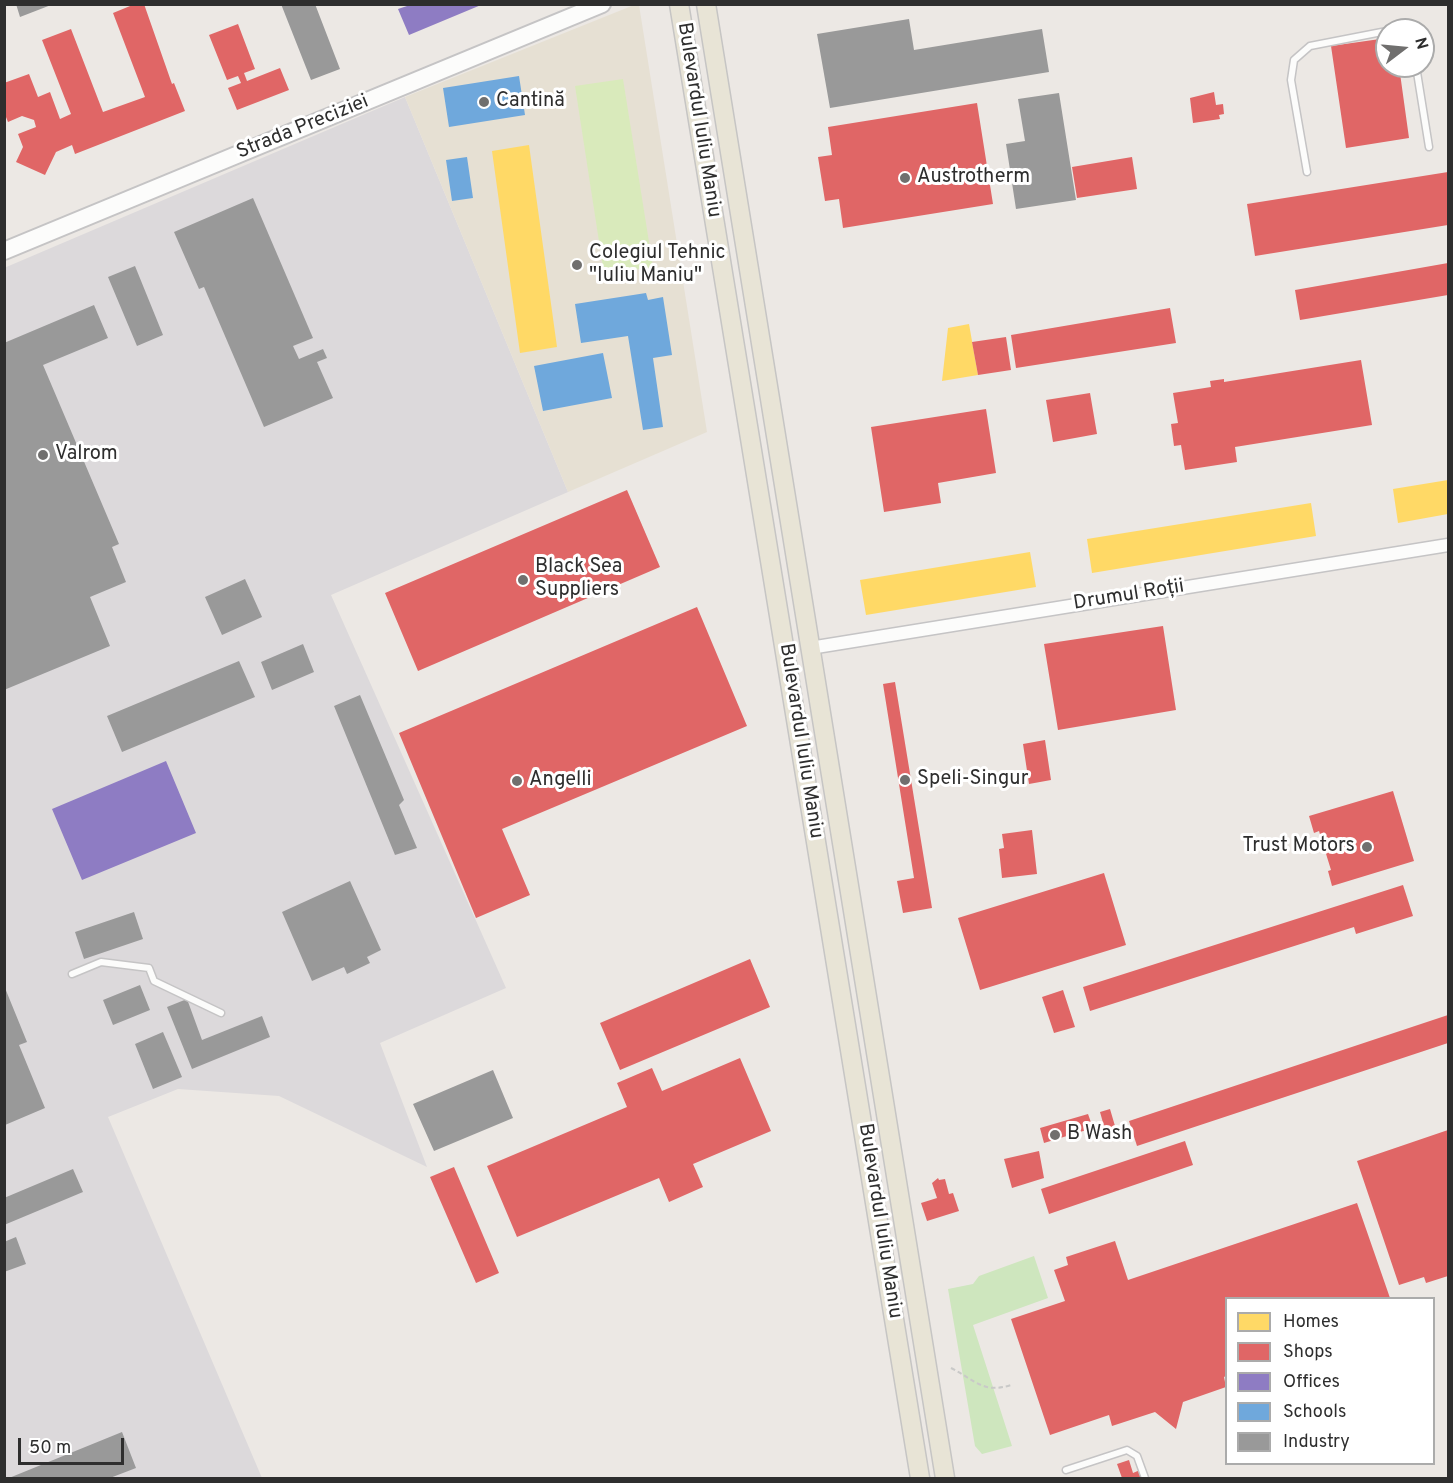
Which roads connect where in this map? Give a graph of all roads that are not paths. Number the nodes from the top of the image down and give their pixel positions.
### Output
1 (602, 4) edge
2 (679, 4) edge
3 (706, 4) edge
4 (1375, 33) edge
5 (1418, 78) edge
6 (1429, 147) dead end
7 (705, 160) junction
8 (1307, 172) dead end
9 (4, 251) edge
10 (747, 258) junction
11 (1449, 545) edge
12 (810, 648) junction
13 (72, 974) dead end
14 (221, 1013) dead end
15 (862, 1114) junction
16 (891, 1152) junction
17 (1066, 1470) dead end
18 (920, 1479) edge
19 (945, 1479) edge
20 (1145, 1479) edge

1 - 9 street, Strada Preciziei
2 - 7 main road, Bulevardul Iuliu Maniu
3 - 10 main road, Bulevardul Iuliu Maniu
4 - 8 lane
5 - 6 lane
7 - 10 main road
7 - 15 main road, Bulevardul Iuliu Maniu
10 - 12 main road, Bulevardul Iuliu Maniu
11 - 12 street, Drumul Roții
12 - 16 main road, Bulevardul Iuliu Maniu
13 - 14 lane
15 - 16 main road
15 - 18 main road, Bulevardul Iuliu Maniu
16 - 19 main road, Bulevardul Iuliu Maniu
17 - 20 lane

